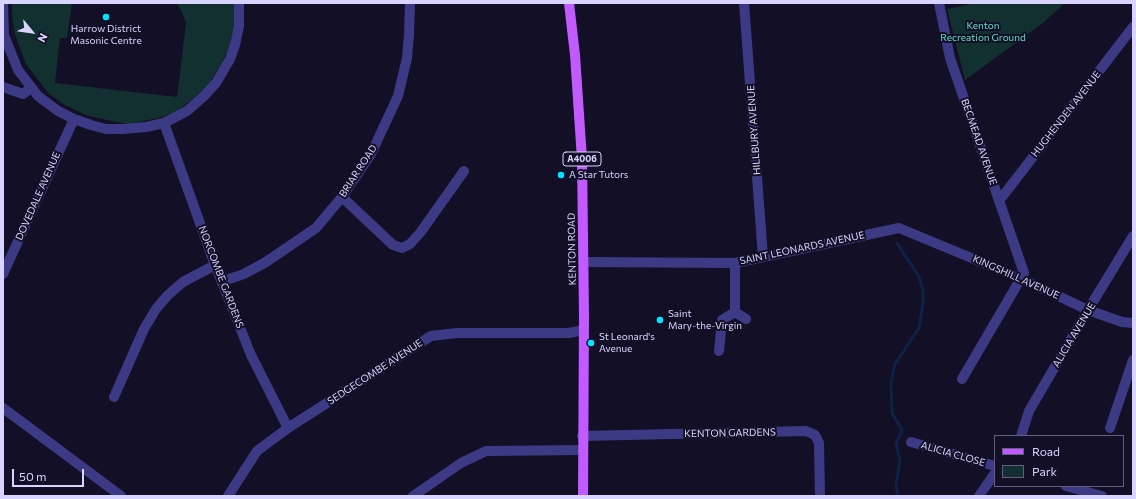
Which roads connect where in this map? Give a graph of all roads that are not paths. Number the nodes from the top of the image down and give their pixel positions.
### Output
1 (3, 3) edge
2 (239, 3) edge
3 (410, 3) edge
4 (569, 3) edge
5 (744, 3) edge
6 (939, 3) edge
7 (1133, 27) edge
8 (3, 87) edge
9 (32, 88) junction
10 (74, 119) junction
11 (164, 122) junction
12 (464, 171) dead end
13 (342, 197) junction
14 (999, 201) junction
15 (899, 228) joint
16 (1133, 236) edge
17 (763, 257) junction
18 (584, 262) junction
19 (735, 263) junction
20 (215, 265) junction
21 (3, 274) edge
22 (1022, 278) junction
23 (223, 281) junction
24 (1088, 310) junction
25 (735, 312) junction
26 (746, 318) dead end
27 (1133, 324) edge
28 (584, 330) junction
29 (718, 351) dead end
30 (1133, 360) edge
31 (962, 379) dead end
32 (114, 397) dead end
33 (3, 408) edge
34 (288, 428) junction
35 (1110, 428) dead end
36 (1021, 435) edge
37 (582, 436) junction
38 (911, 442) dead end
39 (583, 450) junction
40 (994, 466) edge
41 (994, 474) edge
42 (1070, 487) edge
43 (121, 496) edge
44 (228, 496) edge
45 (413, 496) edge
46 (583, 496) edge
47 (820, 496) edge
48 (979, 496) edge
49 (1102, 496) edge

1 - 9 street
2 - 11 street
3 - 13 street, BRIAR ROAD
4 - 18 main road, KENTON ROAD / A4006
5 - 17 street, HILLBURY AVENUE
6 - 14 street, BECMEAD AVENUE
7 - 14 street, HUGHENDEN AVENUE
8 - 9 street
9 - 10 street
10 - 11 street
10 - 21 street, DOVEDALE AVENUE
11 - 20 street, NORCOMBE GARDENS
12 - 13 street
13 - 23 street, BRIAR ROAD
14 - 22 street, BECMEAD AVENUE
15 - 17 street, SAINT LEONARDS AVENUE
15 - 22 street, KINGSHILL AVENUE
16 - 24 street, ALICIA AVENUE
17 - 19 street, SAINT LEONARDS AVENUE
18 - 19 street, SAINT LEONARDS AVENUE
18 - 28 main road, KENTON ROAD / A4006
19 - 25 street
20 - 23 street, NORCOMBE GARDENS
20 - 32 street
22 - 24 street, KINGSHILL AVENUE
22 - 31 street
23 - 34 street, NORCOMBE GARDENS
24 - 27 street, KINGSHILL AVENUE
24 - 36 street, ALICIA AVENUE
25 - 26 street
25 - 29 street
28 - 34 street, SEDGECOMBE AVENUE
28 - 37 main road, KENTON ROAD / A4006
30 - 35 street
33 - 43 street
34 - 44 street, SEDGECOMBE AVENUE
37 - 39 main road, KENTON ROAD / A4006
37 - 47 street, KENTON GARDENS
38 - 40 street, ALICIA CLOSE
39 - 45 street
39 - 46 main road, KENTON ROAD / A4006
41 - 48 street
42 - 49 street

